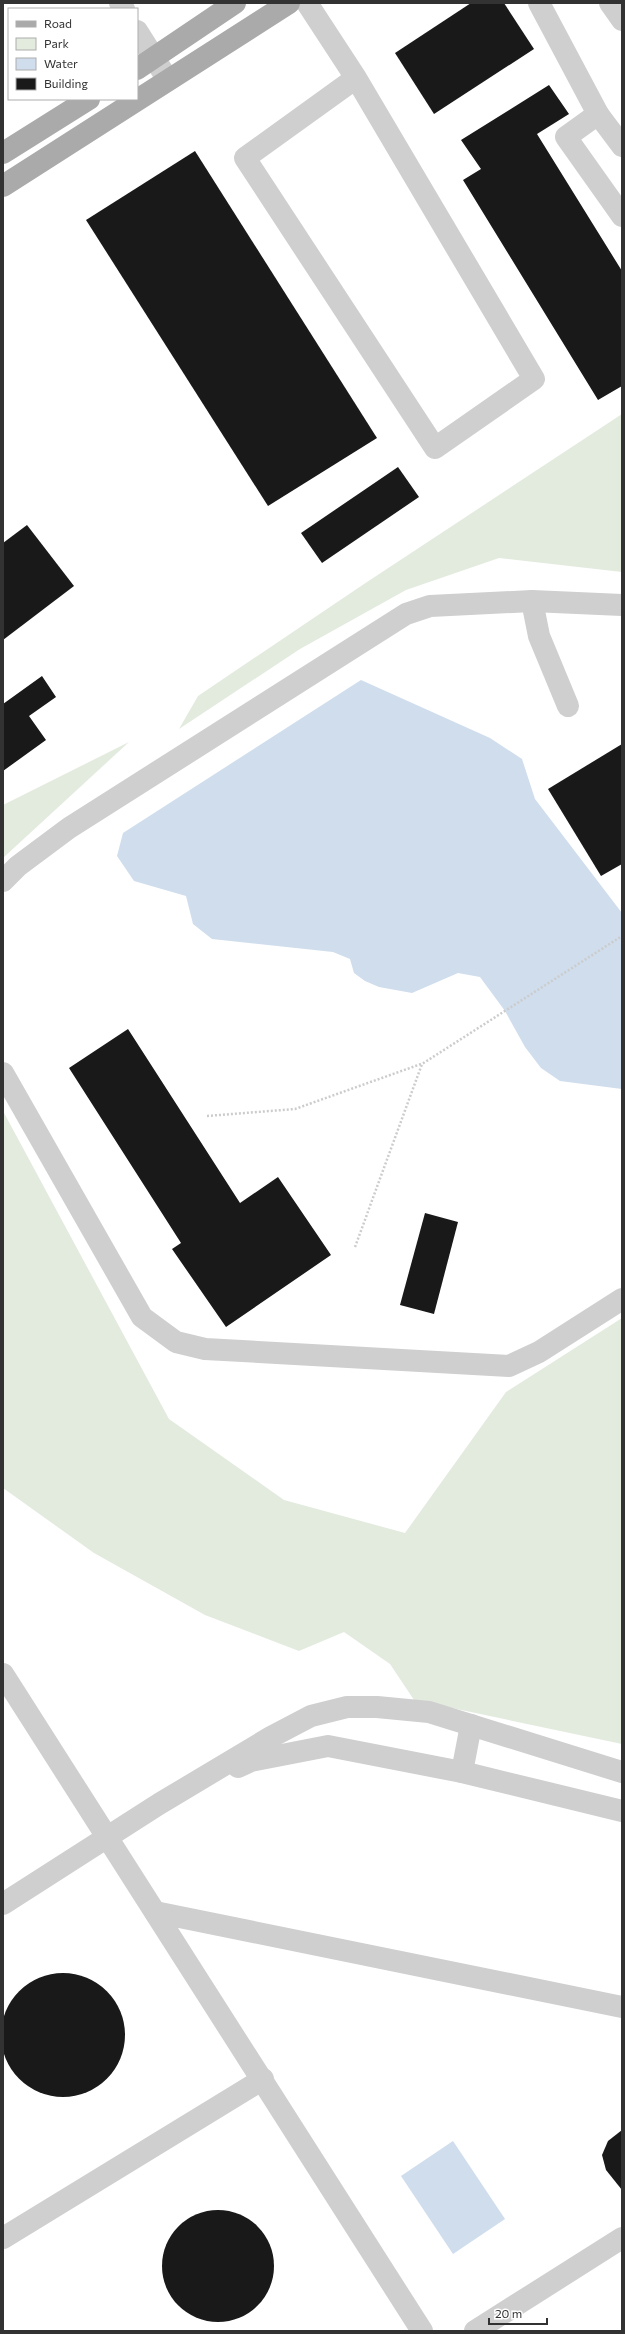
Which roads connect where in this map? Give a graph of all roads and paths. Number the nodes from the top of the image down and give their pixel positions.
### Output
1 (235, 3) edge
2 (289, 3) edge
3 (307, 3) edge
4 (539, 3) edge
5 (610, 3) edge
6 (622, 20) edge
7 (138, 35) edge
8 (146, 63) edge
9 (356, 78) junction
10 (168, 80) junction
11 (138, 99) edge
12 (87, 100) edge
13 (137, 100) edge
14 (598, 114) junction
15 (622, 146) edge
16 (3, 153) edge
17 (3, 186) edge
18 (622, 216) edge
19 (532, 601) junction
20 (622, 605) edge
21 (568, 706) dead end
22 (3, 882) edge
23 (622, 936) edge
24 (422, 1064) junction
25 (3, 1073) edge
26 (207, 1116) dead end
27 (355, 1247) dead end
28 (622, 1299) edge
29 (3, 1674) edge
30 (471, 1725) junction
31 (462, 1772) junction
32 (622, 1772) edge
33 (159, 1804) junction
34 (622, 1811) edge
35 (108, 1837) junction
36 (3, 1904) edge
37 (155, 1912) junction
38 (622, 2007) edge
39 (263, 2079) junction
40 (3, 2238) edge
41 (622, 2238) edge
42 (422, 2331) edge
43 (475, 2331) edge

1 - 8 main road
2 - 10 main road
3 - 9 lane
4 - 14 lane
5 - 6 lane
7 - 8 lane
8 - 10 lane
9 - 9 lane
10 - 11 main road
12 - 16 main road
13 - 17 main road
14 - 15 lane
14 - 18 lane
19 - 20 lane
19 - 21 lane
19 - 22 lane
23 - 24 path
24 - 26 path
24 - 27 path
25 - 28 lane
29 - 35 lane
30 - 31 lane
30 - 32 lane
30 - 33 lane
31 - 33 lane
31 - 34 lane
33 - 35 lane
35 - 36 lane
35 - 37 lane
37 - 38 lane
37 - 39 lane
39 - 40 lane
39 - 42 lane
41 - 43 lane

